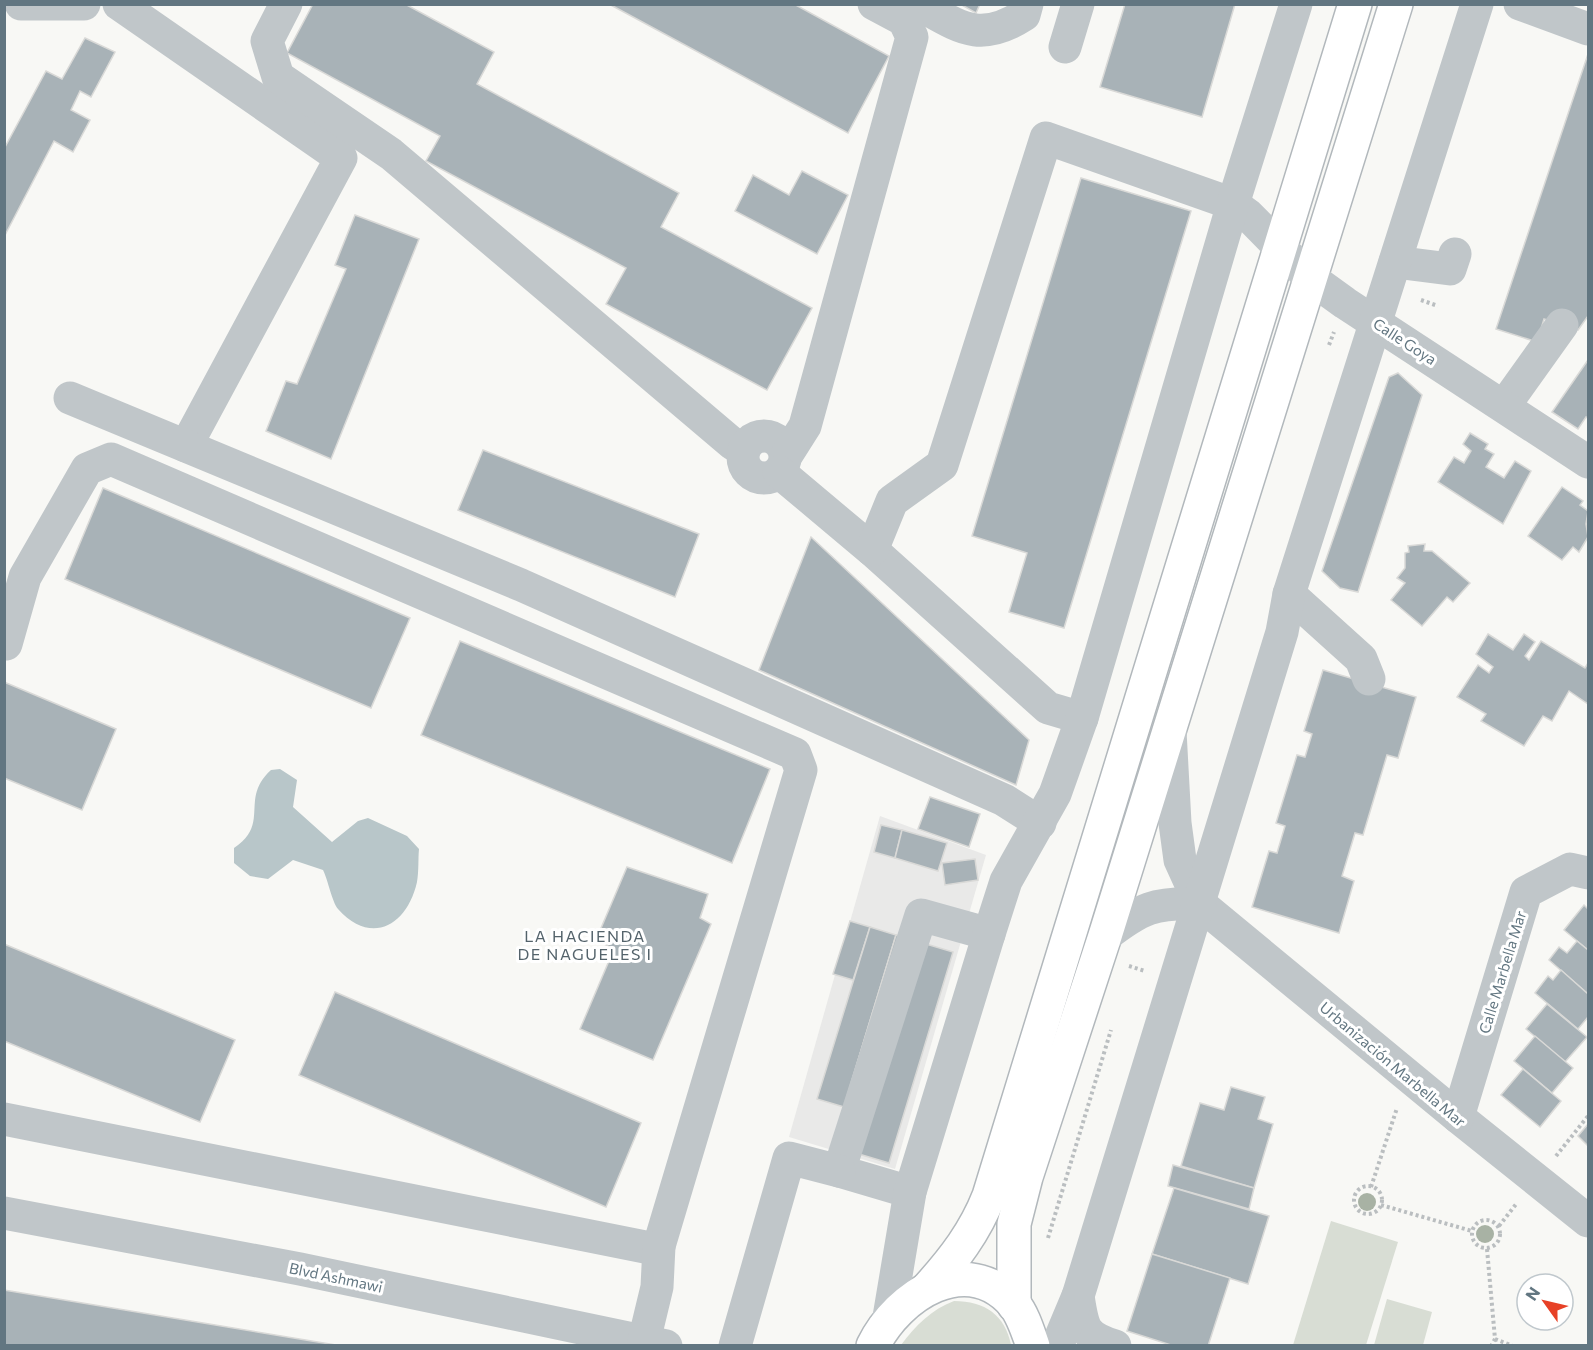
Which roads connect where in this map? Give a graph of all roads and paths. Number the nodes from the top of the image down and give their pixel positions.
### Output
1 (21, 4) edge
2 (84, 4) edge
3 (119, 4) edge
4 (286, 4) edge
5 (874, 4) edge
6 (918, 4) edge
7 (1027, 4) edge
8 (1078, 4) edge
9 (1296, 4) edge
10 (1355, 4) edge
11 (1396, 4) edge
12 (1477, 4) edge
13 (1528, 14) edge
14 (1588, 29) edge
15 (1065, 47) dead end
16 (1233, 204) junction
17 (1279, 246) junction
18 (1455, 254) dead end
19 (1395, 262) junction
20 (1310, 277) junction
21 (1376, 322) junction
22 (1562, 325) dead end
23 (70, 398) dead end
24 (1504, 406) junction
25 (186, 446) junction
26 (1588, 462) edge
27 (782, 464) junction
28 (872, 550) junction
29 (1289, 594) junction
30 (6, 644) dead end
31 (1369, 679) dead end
32 (1082, 718) junction
33 (1170, 726) junction
34 (1040, 823) junction
35 (1588, 873) edge
36 (1200, 904) junction
37 (989, 934) junction
38 (1105, 936) junction
39 (1130, 966) dead end
40 (1127, 978) dead end
41 (1113, 1023) dead end
42 (1408, 1076) junction
43 (1458, 1117) junction
44 (4, 1119) edge
45 (839, 1171) junction
46 (1371, 1188) junction
47 (910, 1192) junction
48 (1381, 1205) junction
49 (4, 1213) edge
50 (1588, 1221) edge
51 (1472, 1231) junction
52 (1048, 1239) dead end
53 (659, 1246) junction
54 (1487, 1249) junction
55 (927, 1288) junction
56 (1078, 1296) junction
57 (1014, 1305) junction
58 (875, 1339) edge
59 (1495, 1339) junction
60 (655, 1343) edge
61 (735, 1346) edge
62 (1034, 1346) edge
63 (1056, 1346) edge
64 (1116, 1346) edge
65 (1491, 1346) edge
66 (1513, 1346) edge

1 - 2 street
3 - 25 street
4 - 27 street
5 - 27 street
6 - 7 street
8 - 15 street
9 - 16 street
10 - 17 main road
11 - 20 main road
12 - 19 street
13 - 14 street
16 - 17 street, Calle Goya
16 - 28 street
16 - 32 street
17 - 20 street, Calle Goya
17 - 55 main road
18 - 19 street
19 - 21 street
20 - 21 street, Calle Goya
20 - 33 main road
21 - 24 street, Calle Goya
21 - 29 street
22 - 24 street
23 - 25 street
24 - 26 street, Calle Goya
25 - 34 street
27 - 28 street
28 - 32 street
29 - 31 street
29 - 36 street
30 - 53 street
32 - 34 street
33 - 36 street, Urbanización Marbella Mar
33 - 38 main road
34 - 37 street
35 - 43 street, Calle Marbella Mar
36 - 38 street
36 - 42 street, Urbanización Marbella Mar
36 - 56 street
37 - 45 street
37 - 47 street
38 - 57 main road
39 - 40 path
41 - 52 path
42 - 43 street, Urbanización Marbella Mar
42 - 46 path
43 - 50 street, Urbanización Marbella Mar
44 - 53 street
45 - 47 street
45 - 61 street
46 - 48 path
46 - 48 path
47 - 58 street
48 - 51 path
49 - 60 street, Blvd Ashmawi
51 - 54 path
51 - 54 path
53 - 60 street
54 - 59 path
55 - 57 main road
55 - 58 main road
56 - 63 street
56 - 64 street
57 - 62 main road
59 - 65 path
59 - 66 path

